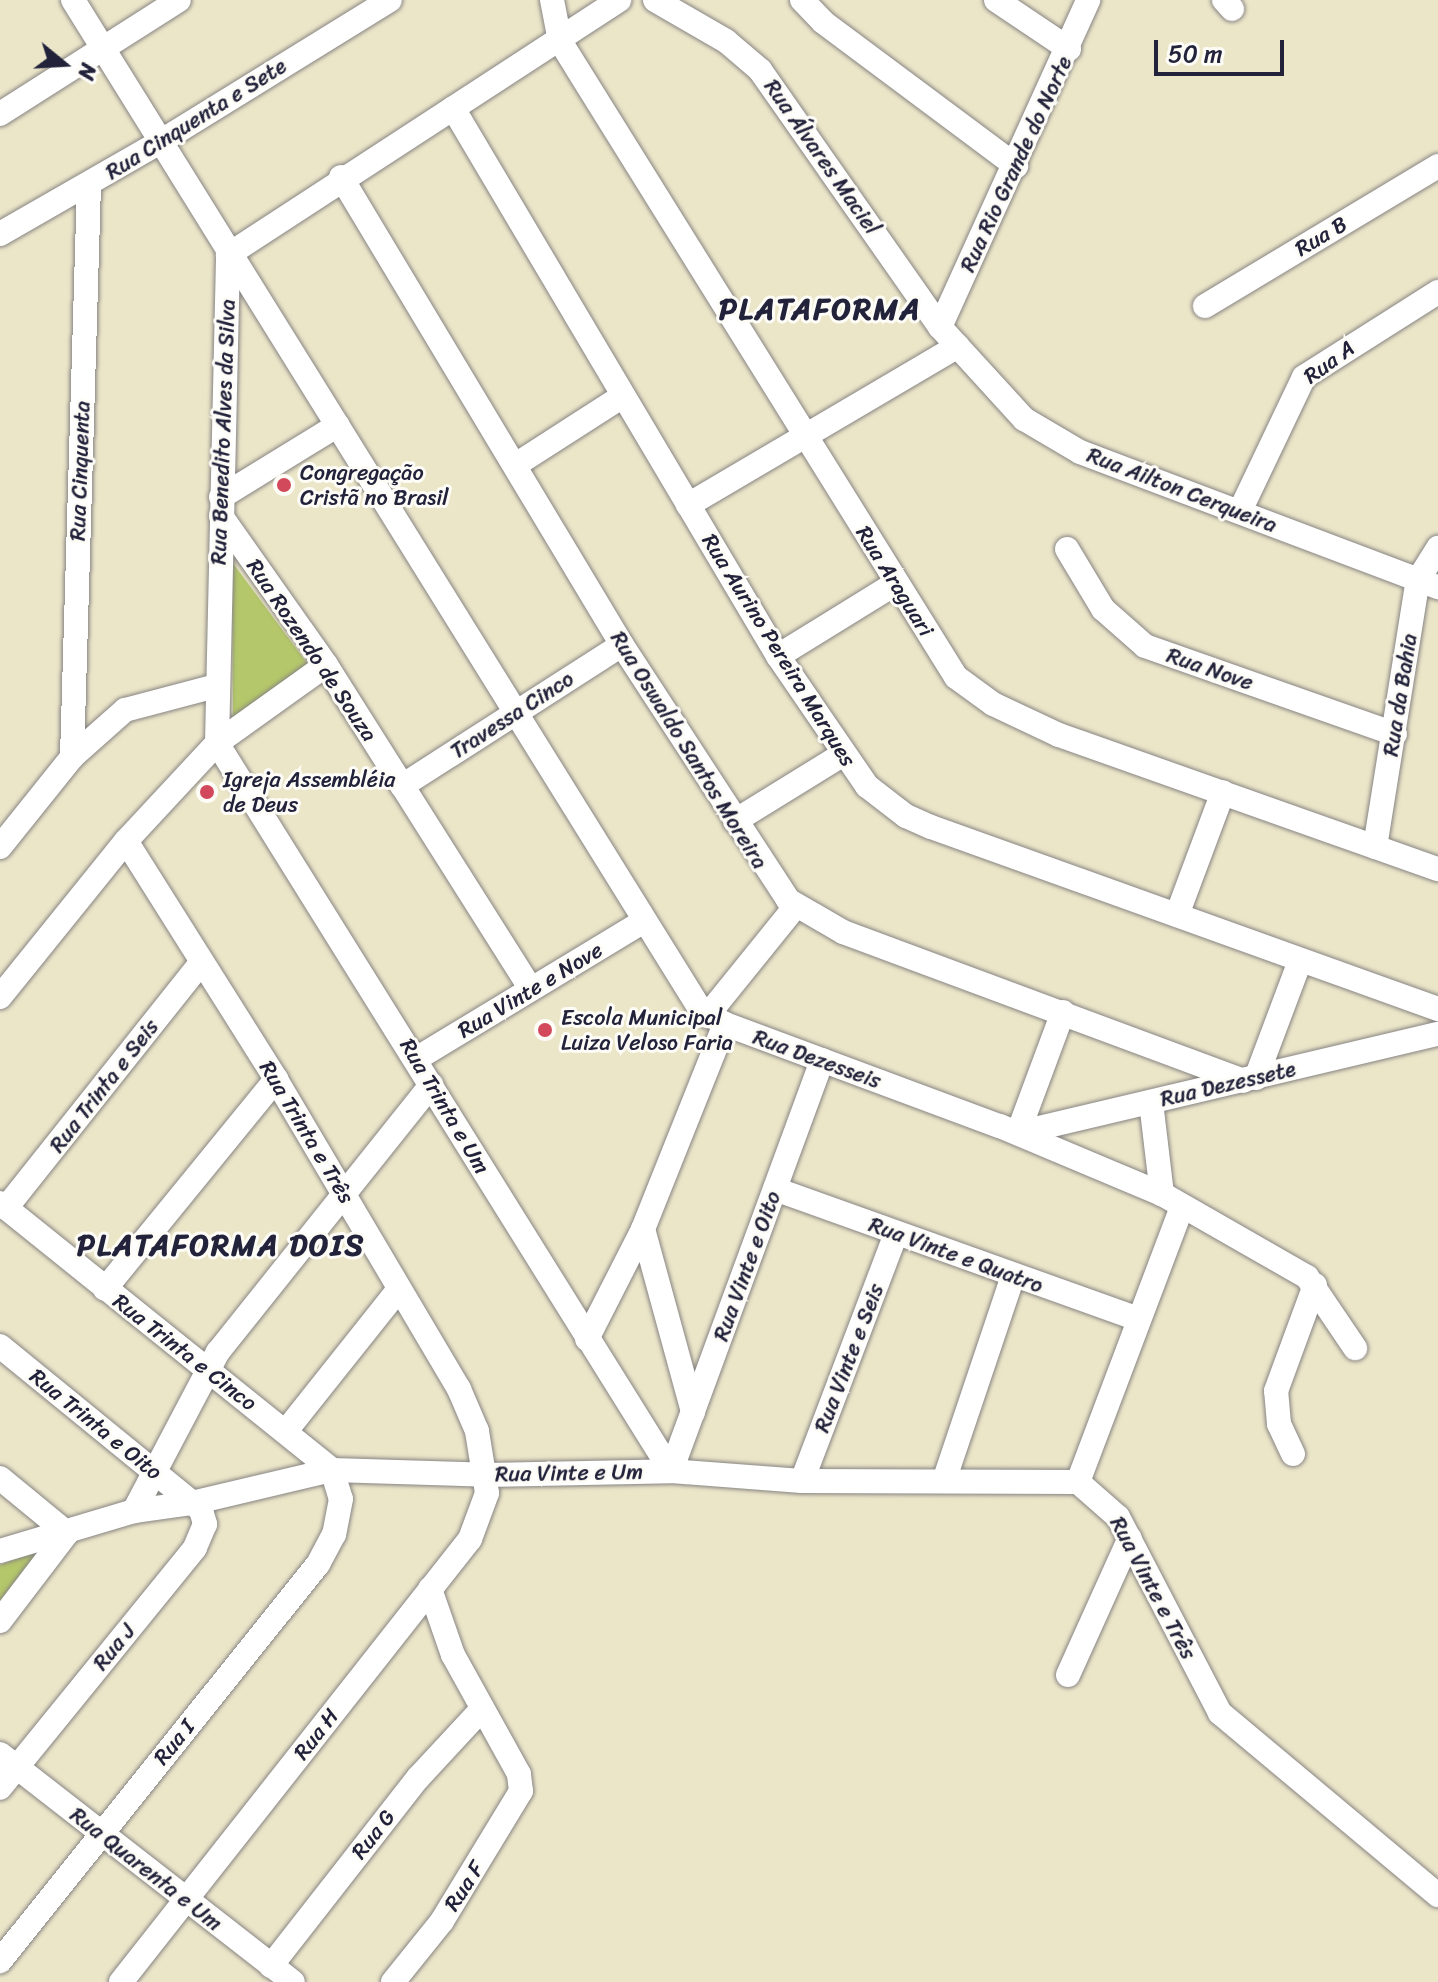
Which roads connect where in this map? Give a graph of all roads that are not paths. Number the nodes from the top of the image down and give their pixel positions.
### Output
1 (73, 0) edge
2 (179, 0) edge
3 (390, 0) edge
4 (552, 0) edge
5 (619, 0) edge
6 (655, 0) edge
7 (802, 0) edge
8 (996, 0) edge
9 (1088, 0) edge
10 (560, 41) junction
11 (101, 48) junction
12 (1069, 49) junction
13 (453, 108) junction
14 (0, 114) edge
15 (160, 142) junction
16 (1016, 166) junction
17 (1438, 166) edge
18 (341, 177) junction
19 (89, 185) junction
20 (0, 234) edge
21 (228, 255) junction
22 (1438, 292) edge
23 (1205, 306) dead end
24 (940, 327) junction
25 (958, 346) junction
26 (623, 396) junction
27 (338, 425) junction
28 (804, 438) junction
29 (517, 464) junction
30 (688, 505) junction
31 (221, 506) junction
32 (1240, 511) junction
33 (1438, 548) edge
34 (1067, 549) dead end
35 (896, 583) junction
36 (1428, 584) edge
37 (622, 645) junction
38 (778, 656) junction
39 (326, 665) junction
40 (216, 686) junction
41 (512, 714) junction
42 (1395, 734) junction
43 (217, 743) junction
44 (842, 755) junction
45 (72, 757) junction
46 (402, 786) junction
47 (1223, 792) junction
48 (735, 821) junction
49 (126, 841) junction
50 (0, 847) edge
51 (1375, 847) junction
52 (1438, 869) edge
53 (795, 907) junction
54 (1177, 915) junction
55 (644, 921) junction
56 (1300, 961) junction
57 (201, 963) junction
58 (530, 988) junction
59 (0, 997) edge
60 (1438, 1009) edge
61 (1063, 1012) junction
62 (716, 1020) junction
63 (1438, 1034) edge
64 (416, 1059) junction
65 (822, 1060) junction
66 (276, 1079) junction
67 (1249, 1080) junction
68 (431, 1085) junction
69 (1151, 1102) junction
70 (1018, 1133) junction
71 (775, 1189) junction
72 (345, 1194) junction
73 (1172, 1200) junction
74 (3, 1206) edge
75 (643, 1229) junction
76 (896, 1234) junction
77 (1013, 1276) junction
78 (1315, 1285) junction
79 (105, 1289) junction
80 (399, 1289) junction
81 (1138, 1319) junction
82 (587, 1339) junction
83 (0, 1346) edge
84 (1355, 1348) dead end
85 (208, 1369) junction
86 (693, 1412) junction
87 (286, 1431) junction
88 (1293, 1454) dead end
89 (332, 1470) junction
90 (671, 1471) junction
91 (156, 1473) junction
92 (487, 1475) junction
93 (0, 1478) edge
94 (945, 1478) junction
95 (802, 1481) junction
96 (1078, 1482) junction
97 (192, 1503) junction
98 (134, 1511) junction
99 (67, 1533) junction
100 (1130, 1538) junction
101 (0, 1551) edge
102 (430, 1589) junction
103 (0, 1621) edge
104 (1068, 1675) dead end
105 (482, 1709) junction
106 (8, 1760) edge
107 (0, 1788) edge
108 (100, 1833) junction
109 (1438, 1895) edge
110 (185, 1900) junction
111 (0, 1961) edge
112 (271, 1966) junction
113 (121, 1982) edge
114 (293, 1982) edge
115 (393, 1982) edge

1 - 11 street
2 - 11 street
3 - 15 street, Rua Cinquenta e Sete
4 - 10 street
5 - 10 street
6 - 24 street, Rua Álvares Maciel
7 - 16 street
8 - 12 street
9 - 12 street, Rua Rio Grande do Norte
10 - 13 street
10 - 28 street, Rua Araguari
11 - 14 street
11 - 15 street
12 - 16 street, Rua Rio Grande do Norte
13 - 18 street
13 - 26 street, Rua Aurino Pereira Marques
15 - 19 street, Rua Cinquenta e Sete
15 - 21 street
16 - 24 street, Rua Rio Grande do Norte
17 - 23 street, Rua B
18 - 21 street
18 - 29 street, Rua Oswaldo Santos Moreira
19 - 20 street, Rua Cinquenta e Sete
19 - 45 street, Rua Cinquenta
21 - 27 street
21 - 31 street, Rua Benedito Alves da Silva
22 - 32 street, Rua A
24 - 25 street, Rua Álvares Maciel
25 - 28 street
25 - 32 street, Rua Ailton Cerqueira
26 - 29 street
26 - 30 street, Rua Aurino Pereira Marques
27 - 31 street
27 - 41 street
28 - 30 street
28 - 35 street, Rua Araguari
29 - 37 street, Rua Oswaldo Santos Moreira
30 - 38 street, Rua Aurino Pereira Marques
31 - 39 street, Rua Rozendo de Souza
31 - 40 street, Rua Benedito Alves da Silva
32 - 36 street, Rua Ailton Cerqueira
33 - 36 street, Rua da Bahia
34 - 42 street, Rua Nove
35 - 38 street
35 - 47 street, Rua Araguari
36 - 42 street, Rua da Bahia
37 - 41 street, Travessa Cinco
37 - 48 street, Rua Oswaldo Santos Moreira
38 - 44 street, Rua Aurino Pereira Marques
39 - 43 street
39 - 46 street, Rua Rozendo de Souza
40 - 43 street, Rua Benedito Alves da Silva
40 - 45 street
41 - 46 street, Travessa Cinco
41 - 55 street
42 - 51 street, Rua da Bahia
43 - 49 street
43 - 64 street, Rua Trinta e Um
44 - 48 street
44 - 54 street, Rua Aurino Pereira Marques
45 - 50 street
46 - 58 street, Rua Rozendo de Souza
47 - 51 street, Rua Araguari
47 - 54 street
48 - 53 street, Rua Oswaldo Santos Moreira
49 - 57 street, Rua Trinta e Três
49 - 59 street
51 - 52 street, Rua Araguari
53 - 61 street, Rua Oswaldo Santos Moreira
53 - 62 street
54 - 56 street, Rua Aurino Pereira Marques
55 - 58 street, Rua Vinte e Nove
55 - 62 street
56 - 60 street, Rua Aurino Pereira Marques
56 - 67 street
57 - 66 street, Rua Trinta e Três
57 - 74 street, Rua Trinta e Seis
58 - 64 street, Rua Vinte e Nove
61 - 67 street, Rua Oswaldo Santos Moreira
61 - 70 street
62 - 65 street, Rua Dezesseis
62 - 75 street
63 - 67 street, Rua Dezessete
64 - 68 street, Rua Trinta e Um
65 - 70 street, Rua Dezesseis
65 - 71 street, Rua Vinte e Oito
66 - 72 street, Rua Trinta e Três
66 - 79 street
67 - 69 street, Rua Dezessete
68 - 72 street
68 - 82 street, Rua Trinta e Um
69 - 70 street, Rua Dezessete
69 - 73 street
70 - 73 street, Rua Dezesseis
71 - 76 street, Rua Vinte e Quatro
71 - 86 street, Rua Vinte e Oito
72 - 80 street, Rua Trinta e Três
72 - 85 street
73 - 78 street, Rua Dezesseis
73 - 81 street
74 - 79 street, Rua Trinta e Cinco
75 - 82 street
75 - 86 street
76 - 77 street, Rua Vinte e Quatro
76 - 95 street, Rua Vinte e Seis
77 - 81 street, Rua Vinte e Quatro
77 - 94 street
78 - 84 street, Rua Dezesseis
78 - 88 street
79 - 85 street, Rua Trinta e Cinco
80 - 87 street
80 - 92 street, Rua Trinta e Três
81 - 96 street
82 - 90 street, Rua Trinta e Um
83 - 91 street, Rua Trinta e Oito
85 - 87 street, Rua Trinta e Cinco
85 - 91 street
86 - 90 street, Rua Vinte e Oito
87 - 89 street, Rua Trinta e Cinco
89 - 92 street, Rua Vinte e Um
89 - 97 street, Rua Vinte e Um
89 - 108 street, Rua I
90 - 92 street, Rua Vinte e Um
90 - 95 street, Rua Vinte e Um
91 - 97 street, Rua Trinta e Oito
91 - 98 street
92 - 102 street, Rua H
93 - 99 street
94 - 95 street, Rua Vinte e Um
94 - 96 street, Rua Vinte e Um
96 - 100 street, Rua Vinte e Três
97 - 98 street, Rua Vinte e Um
97 - 106 street, Rua J
98 - 99 street, Rua Vinte e Um
99 - 101 street, Rua Vinte e Um
99 - 103 street
100 - 104 street
100 - 109 street, Rua Vinte e Três
102 - 105 street
102 - 110 street, Rua H
105 - 112 street, Rua G
105 - 115 street, Rua F
106 - 107 street, Rua J
106 - 108 street, Rua Quarenta e Um
108 - 110 street, Rua Quarenta e Um
108 - 111 street, Rua I
110 - 112 street, Rua Quarenta e Um
110 - 113 street, Rua H
112 - 114 street, Rua Quarenta e Um

